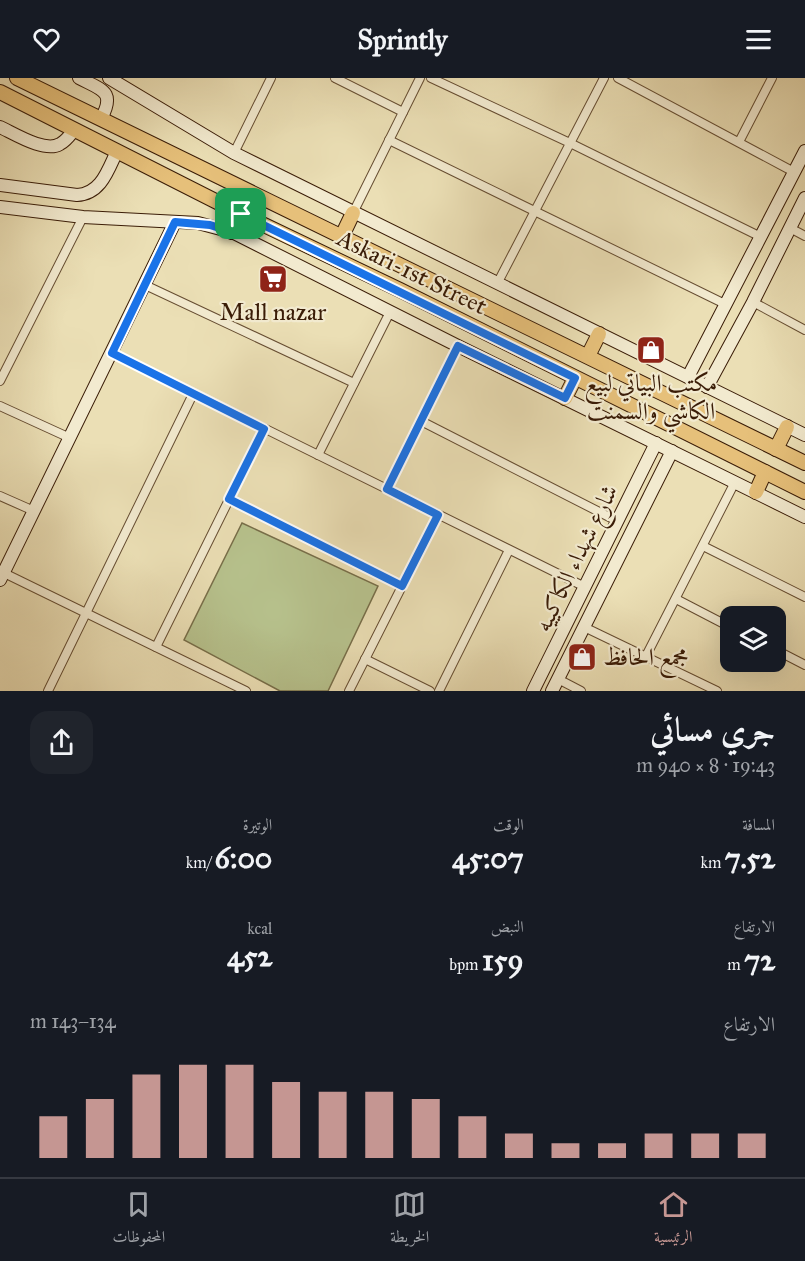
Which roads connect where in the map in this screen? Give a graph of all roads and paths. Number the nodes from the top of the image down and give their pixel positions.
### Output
1 (17, 78) edge
2 (79, 78) edge
3 (271, 78) edge
4 (335, 78) edge
5 (420, 78) edge
6 (431, 78) edge
7 (603, 78) edge
8 (618, 78) edge
9 (772, 78) edge
10 (114, 79) edge
11 (0, 92) edge
12 (403, 112) junction
13 (100, 119) junction
14 (0, 127) edge
15 (74, 130) junction
16 (389, 140) junction
17 (570, 142) junction
18 (739, 142) junction
19 (117, 151) junction
20 (805, 151) edge
21 (234, 153) junction
22 (794, 172) junction
23 (0, 185) edge
24 (805, 198) edge
25 (1, 209) edge
26 (534, 212) junction
27 (353, 213) junction
28 (241, 214) junction
29 (83, 217) junction
30 (175, 222) junction
31 (790, 228) junction
32 (232, 232) junction
33 (342, 236) junction
34 (805, 236) edge
35 (761, 237) junction
36 (497, 284) junction
37 (145, 285) junction
38 (753, 302) junction
39 (727, 305) junction
40 (390, 312) junction
41 (718, 321) junction
42 (805, 330) edge
43 (737, 333) junction
44 (599, 334) junction
45 (458, 346) junction
46 (112, 353) junction
47 (588, 356) junction
48 (688, 377) junction
49 (575, 378) junction
50 (0, 381) edge
51 (354, 383) junction
52 (707, 387) junction
53 (194, 394) junction
54 (565, 398) junction
55 (675, 399) junction
56 (0, 406) edge
57 (695, 410) junction
58 (663, 420) junction
59 (421, 421) junction
60 (787, 427) junction
61 (264, 429) junction
62 (684, 431) junction
63 (805, 435) edge
64 (70, 438) junction
65 (656, 443) junction
66 (776, 449) junction
67 (672, 451) junction
68 (318, 455) junction
69 (805, 463) edge
70 (765, 472) junction
71 (735, 482) junction
72 (387, 489) junction
73 (756, 492) junction
74 (805, 492) edge
75 (0, 496) edge
76 (229, 499) junction
77 (34, 512) junction
78 (438, 515) junction
79 (805, 517) edge
80 (617, 521) junction
81 (703, 546) junction
82 (509, 550) junction
83 (2, 577) edge
84 (402, 586) junction
85 (585, 587) junction
86 (805, 597) edge
87 (676, 599) junction
88 (86, 613) junction
89 (720, 622) edge
90 (584, 627) junction
91 (156, 647) junction
92 (786, 655) edge
93 (646, 656) junction
94 (365, 659) junction
95 (805, 665) edge
96 (555, 685) edge
97 (48, 691) edge
98 (246, 691) edge
99 (349, 691) edge
100 (430, 691) edge
101 (439, 691) edge
102 (533, 691) edge
103 (581, 691) edge
104 (717, 691) edge

1 - 13 main road, Askari-1st Street
2 - 13 street
3 - 21 street
4 - 12 street
5 - 12 street
6 - 17 street
7 - 17 street
8 - 18 street
9 - 18 street
10 - 21 street
11 - 15 main road, Askari-1st Street
12 - 16 street
13 - 33 main road, Askari-1st Street
14 - 15 street
15 - 19 main road, Askari-1st Street
16 - 26 street
16 - 27 street
17 - 26 street
17 - 35 street
18 - 22 street
19 - 23 street
19 - 28 main road, Askari-1st Street
20 - 22 street
21 - 27 street
22 - 35 street
24 - 31 street
25 - 29 street
26 - 36 street
26 - 39 street
27 - 33 main road
27 - 36 street
28 - 32 main road
28 - 49 main road, Askari-1st Street
29 - 30 street
29 - 50 street
30 - 32 street
30 - 37 street
31 - 34 street
31 - 38 street
32 - 40 street
33 - 47 main road, Askari-1st Street
35 - 39 street
36 - 44 street
37 - 46 street
37 - 51 street
38 - 42 street
38 - 43 street
39 - 41 street
40 - 45 street
40 - 51 street
41 - 43 street
41 - 48 street
43 - 52 street
44 - 47 main road
44 - 48 street
45 - 54 street
45 - 59 street
46 - 53 street
46 - 64 street
47 - 55 main road, Askari-1st Street
48 - 52 street
49 - 54 main road
49 - 58 main road, Askari-1st Street
51 - 68 street
52 - 60 street
53 - 61 street
53 - 88 street
54 - 65 street
55 - 57 main road, Askari-1st Street
55 - 58 main road
56 - 64 street
57 - 62 main road
57 - 66 main road, Askari-1st Street
58 - 62 main road, Askari-1st Street
59 - 72 street
59 - 80 street
60 - 63 street
60 - 66 main road
61 - 68 street
61 - 76 street
62 - 70 main road, Askari-1st Street
64 - 77 street
65 - 67 street
65 - 80 street, شارع شهداء الكاكييه
66 - 69 main road, Askari-1st Street
67 - 71 street
67 - 90 street
68 - 72 street
70 - 73 main road
70 - 74 main road, Askari-1st Street
71 - 73 street
71 - 81 street
72 - 78 street
73 - 79 street
75 - 77 street
76 - 84 street
76 - 91 street
77 - 83 street
78 - 82 street
78 - 84 street
80 - 85 street, شارع شهداء الكاكييه
81 - 86 street
81 - 87 street
82 - 85 street
82 - 101 street
83 - 88 street
84 - 94 street
85 - 102 street, شارع شهداء الكاكييه
87 - 89 street
87 - 93 street
88 - 91 street
88 - 97 street
90 - 93 street
90 - 96 street
91 - 98 street
92 - 95 street
93 - 104 street
94 - 99 street
94 - 100 street
96 - 103 street

